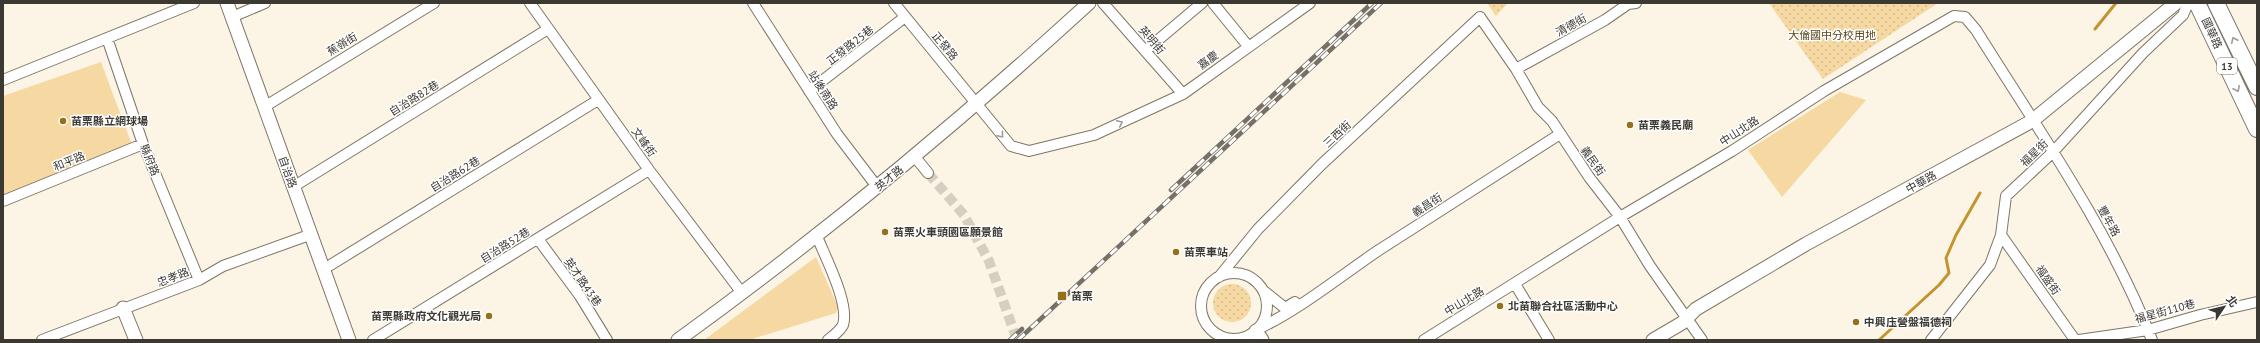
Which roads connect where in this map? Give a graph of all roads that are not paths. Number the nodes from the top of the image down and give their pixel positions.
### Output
1 (194, 3) edge
2 (227, 3) edge
3 (265, 3) edge
4 (434, 3) edge
5 (530, 3) edge
6 (753, 3) edge
7 (894, 3) edge
8 (1089, 3) edge
9 (1103, 3) edge
10 (1202, 3) edge
11 (1213, 3) edge
12 (1310, 3) edge
13 (1636, 3) edge
14 (2176, 3) edge
15 (2188, 3) edge
16 (2197, 3) edge
17 (2216, 3) edge
18 (232, 17) junction
19 (905, 17) junction
20 (1480, 17) joint
21 (548, 29) junction
22 (107, 38) junction
23 (1248, 46) junction
24 (1146, 51) junction
25 (1516, 69) junction
26 (3, 80) edge
27 (2257, 88) edge
28 (809, 91) junction
29 (1183, 94) junction
30 (598, 100) junction
31 (978, 104) junction
32 (264, 107) junction
33 (2032, 121) junction
34 (2257, 129) edge
35 (1560, 134) junction
36 (143, 144) junction
37 (2053, 152) junction
38 (915, 157) junction
39 (649, 170) junction
40 (928, 173) tunnel mouth
41 (293, 187) junction
42 (878, 188) junction
43 (3, 201) edge
44 (1620, 217) junction
45 (312, 234) junction
46 (816, 234) junction
47 (2001, 235) junction
48 (538, 239) junction
49 (324, 269) junction
50 (1219, 277) junction
51 (199, 280) junction
52 (1515, 284) junction
53 (1264, 291) junction
54 (742, 293) junction
55 (1309, 299) junction
56 (2257, 302) edge
57 (123, 308) junction
58 (1687, 318) junction
59 (1259, 333) edge
60 (2150, 335) edge
61 (1242, 339) edge
62 (42, 340) edge
63 (136, 340) edge
64 (349, 340) edge
65 (373, 340) edge
66 (607, 340) edge
67 (678, 340) edge
68 (828, 340) edge
69 (1424, 340) edge
70 (1549, 340) edge
71 (1653, 340) edge
72 (1702, 340) edge
73 (1931, 340) edge
74 (2075, 340) edge
75 (2079, 340) edge

1 - 22 street
2 - 18 street, 自治路
3 - 18 street
4 - 32 street, 蕉嶺街
5 - 21 street, 文峰街
6 - 28 street, 站後南路
7 - 19 street, 正發路
8 - 31 street, 英才路
9 - 24 street, 英明街
10 - 24 street
11 - 23 street
12 - 23 street, 嘉慶
13 - 25 street, 清德街
14 - 33 street, 中華路
15 - 37 street, 福星街
16 -> 34 main road, 國華路 / 13
27 -> 17 main road, 國華路 / 13
18 - 32 street, 自治路
19 - 28 street, 正發路25巷
19 - 31 street, 正發路
20 - 25 street, 義民街
20 - 50 street, 三西街
21 - 30 street, 文峰街
21 - 41 street, 自治路82巷
22 - 26 street
22 - 36 street, 縣府路
23 - 29 street, 嘉慶
24 - 29 street, 英明街
25 - 35 street, 義民街
28 - 42 street, 站後南路
31 -> 29 street, 正發路
30 - 39 street, 文峰街
30 - 49 street, 自治路62巷
31 - 38 street, 英才路
32 - 41 street, 自治路
33 - 37 street, 豐年路
33 - 44 street, 中山北路
33 - 58 street, 中華路
35 - 44 street, 義民街
35 - 55 street, 義昌街
36 - 43 street, 和平路
36 - 51 street, 縣府路
37 - 47 street, 福星街
37 - 60 street, 豐年路
38 - 40 street
38 - 42 street, 英才路
39 - 48 street, 自治路52巷
39 - 54 street, 文峰街
41 - 45 street, 自治路
42 - 46 street, 英才路
44 - 52 street, 中山北路
44 - 58 street, 義民街
45 - 49 street, 自治路
45 - 51 street, 忠孝路
46 - 54 street, 英才路
46 - 68 street
47 - 73 street, 福星街
47 - 74 street, 福盛街
48 - 65 street, 自治路52巷
48 - 66 street, 英才路43巷
49 - 64 street, 自治路
50 - 53 street
50 - 61 street
51 - 57 street, 忠孝路
52 - 69 street, 中山北路
52 - 70 street
53 - 55 street
53 - 59 street
54 - 67 street, 英才路
55 - 59 street, 義昌街
56 - 60 street, 福星街110巷
57 - 62 street, 忠孝路
57 - 63 street
58 - 71 street, 中華路
58 - 72 street, 義民街
59 - 61 street
60 - 75 street, 福星街110巷

